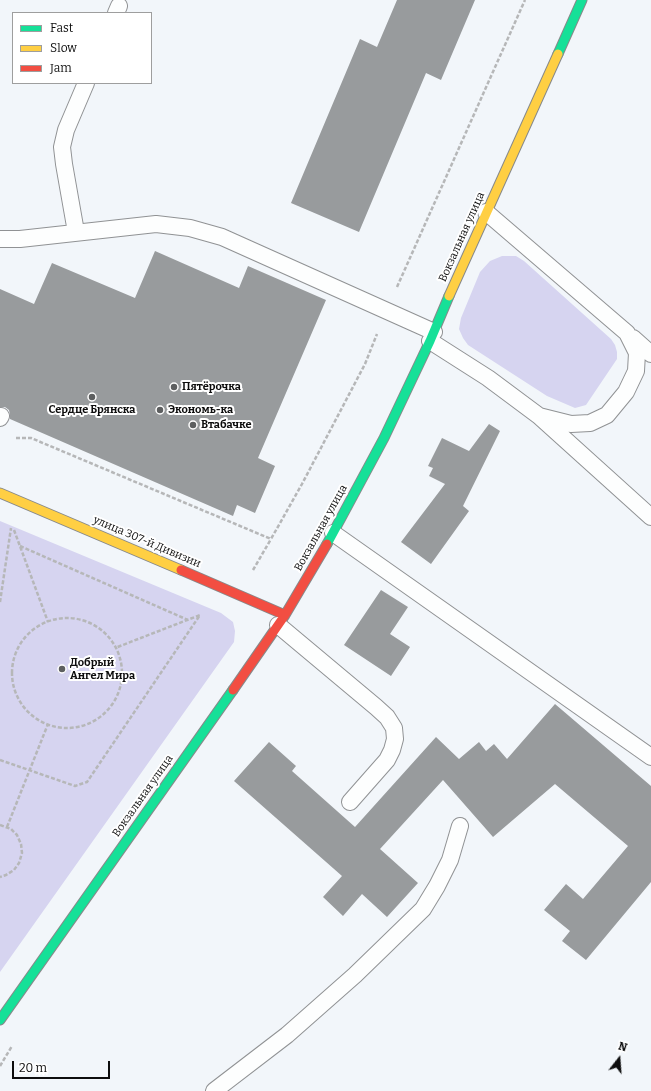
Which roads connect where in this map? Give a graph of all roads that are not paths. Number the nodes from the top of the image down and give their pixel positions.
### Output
1 (582, 0) edge
2 (86, 84) edge
3 (486, 212) junction
4 (76, 232) junction
5 (0, 239) edge
6 (627, 332) junction
7 (432, 336) junction
8 (651, 354) edge
9 (539, 416) junction
10 (0, 493) edge
11 (651, 517) edge
12 (333, 533) junction
13 (281, 620) junction
14 (651, 758) edge
15 (350, 802) dead end
16 (460, 826) dead end
17 (0, 1020) edge
18 (214, 1091) edge

1 - 3 main road, Вокзальная улица
2 - 4 lane
3 - 6 lane
3 - 7 main road, Вокзальная улица
4 - 5 lane
4 - 7 lane
6 - 8 lane
6 - 9 lane
7 - 9 lane
7 - 12 main road, Вокзальная улица
9 - 11 lane
10 - 13 main road, улица 307-й Дивизии
12 - 13 main road, Вокзальная улица
12 - 14 lane
13 - 15 lane
13 - 17 main road, Вокзальная улица
16 - 18 lane

